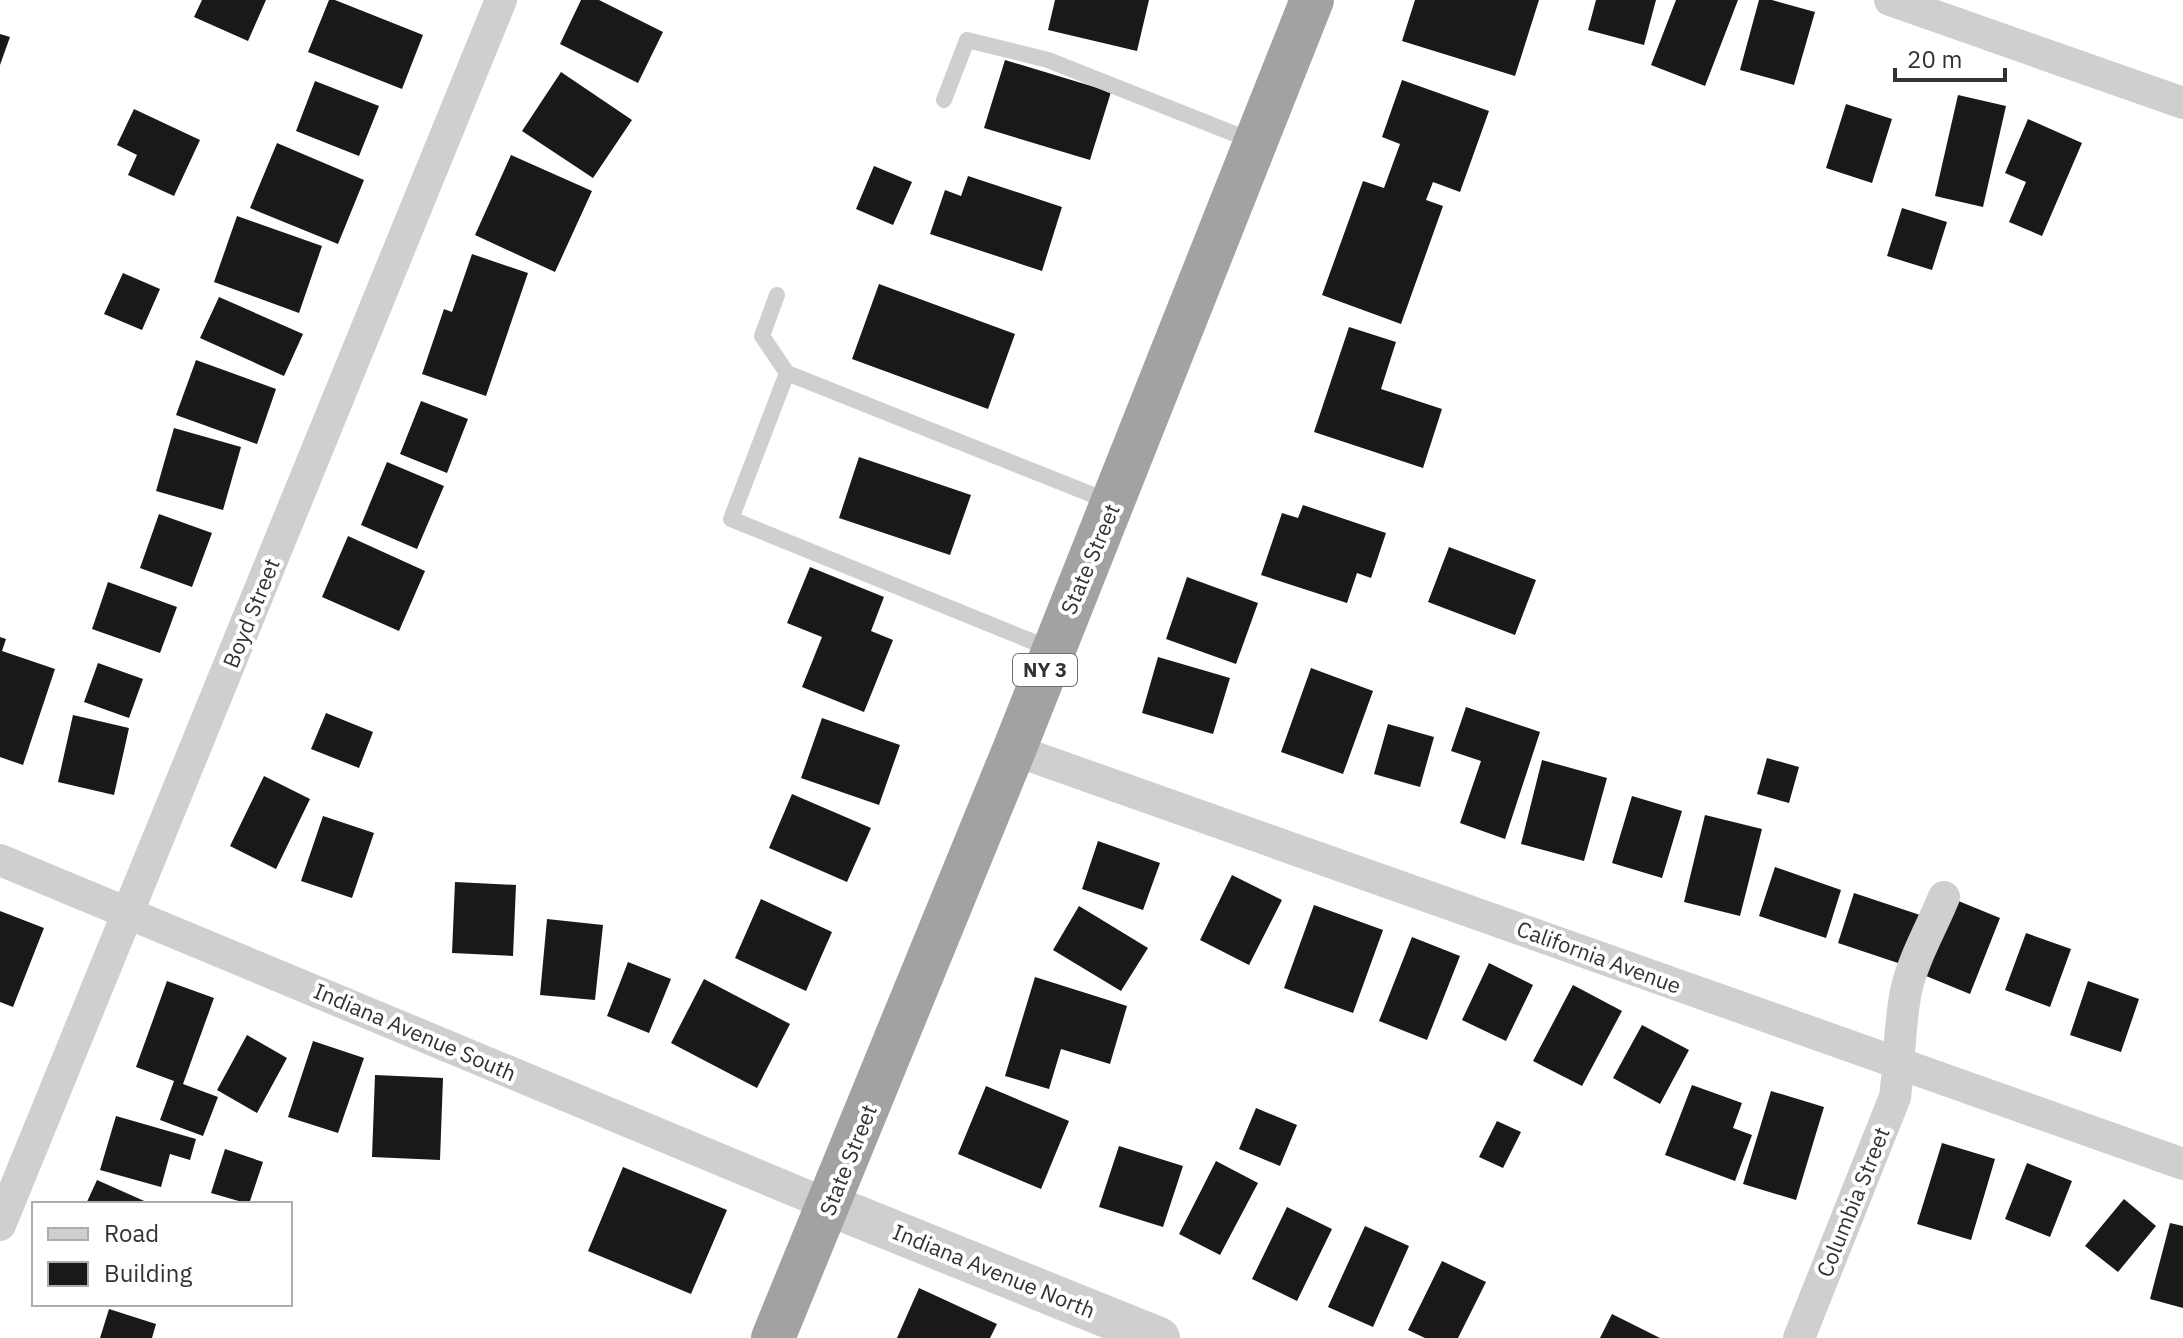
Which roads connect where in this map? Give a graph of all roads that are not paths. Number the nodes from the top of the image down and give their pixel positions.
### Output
1 (501, 0) edge
2 (1312, 0) edge
3 (1890, 0) edge
4 (944, 100) dead end
5 (2183, 103) edge
6 (1256, 142) junction
7 (777, 295) dead end
8 (787, 373) junction
9 (1113, 503) junction
10 (1052, 650) junction
11 (1014, 750) junction
12 (0, 860) edge
13 (1944, 897) dead end
14 (129, 913) junction
15 (1900, 1064) junction
16 (2183, 1164) edge
17 (829, 1205) junction
18 (0, 1225) edge
19 (773, 1338) edge
20 (1159, 1338) edge
21 (1799, 1338) edge

1 - 14 street, Boyd Street
2 - 6 highway, State Street / NY 3
3 - 5 street
4 - 6 lane
6 - 9 highway, State Street / NY 3
7 - 8 lane
8 - 9 lane
8 - 10 lane
9 - 10 highway, State Street / NY 3
10 - 11 highway, State Street / NY 3
11 - 15 street, California Avenue
11 - 17 highway, State Street / NY 3
12 - 14 street, Indiana Avenue South
13 - 15 street, Columbia Street
14 - 17 street, Indiana Avenue South
14 - 18 street, Boyd Street
15 - 16 street, California Avenue
15 - 21 street, Columbia Street
17 - 19 highway, State Street / NY 3
17 - 20 street, Indiana Avenue North

